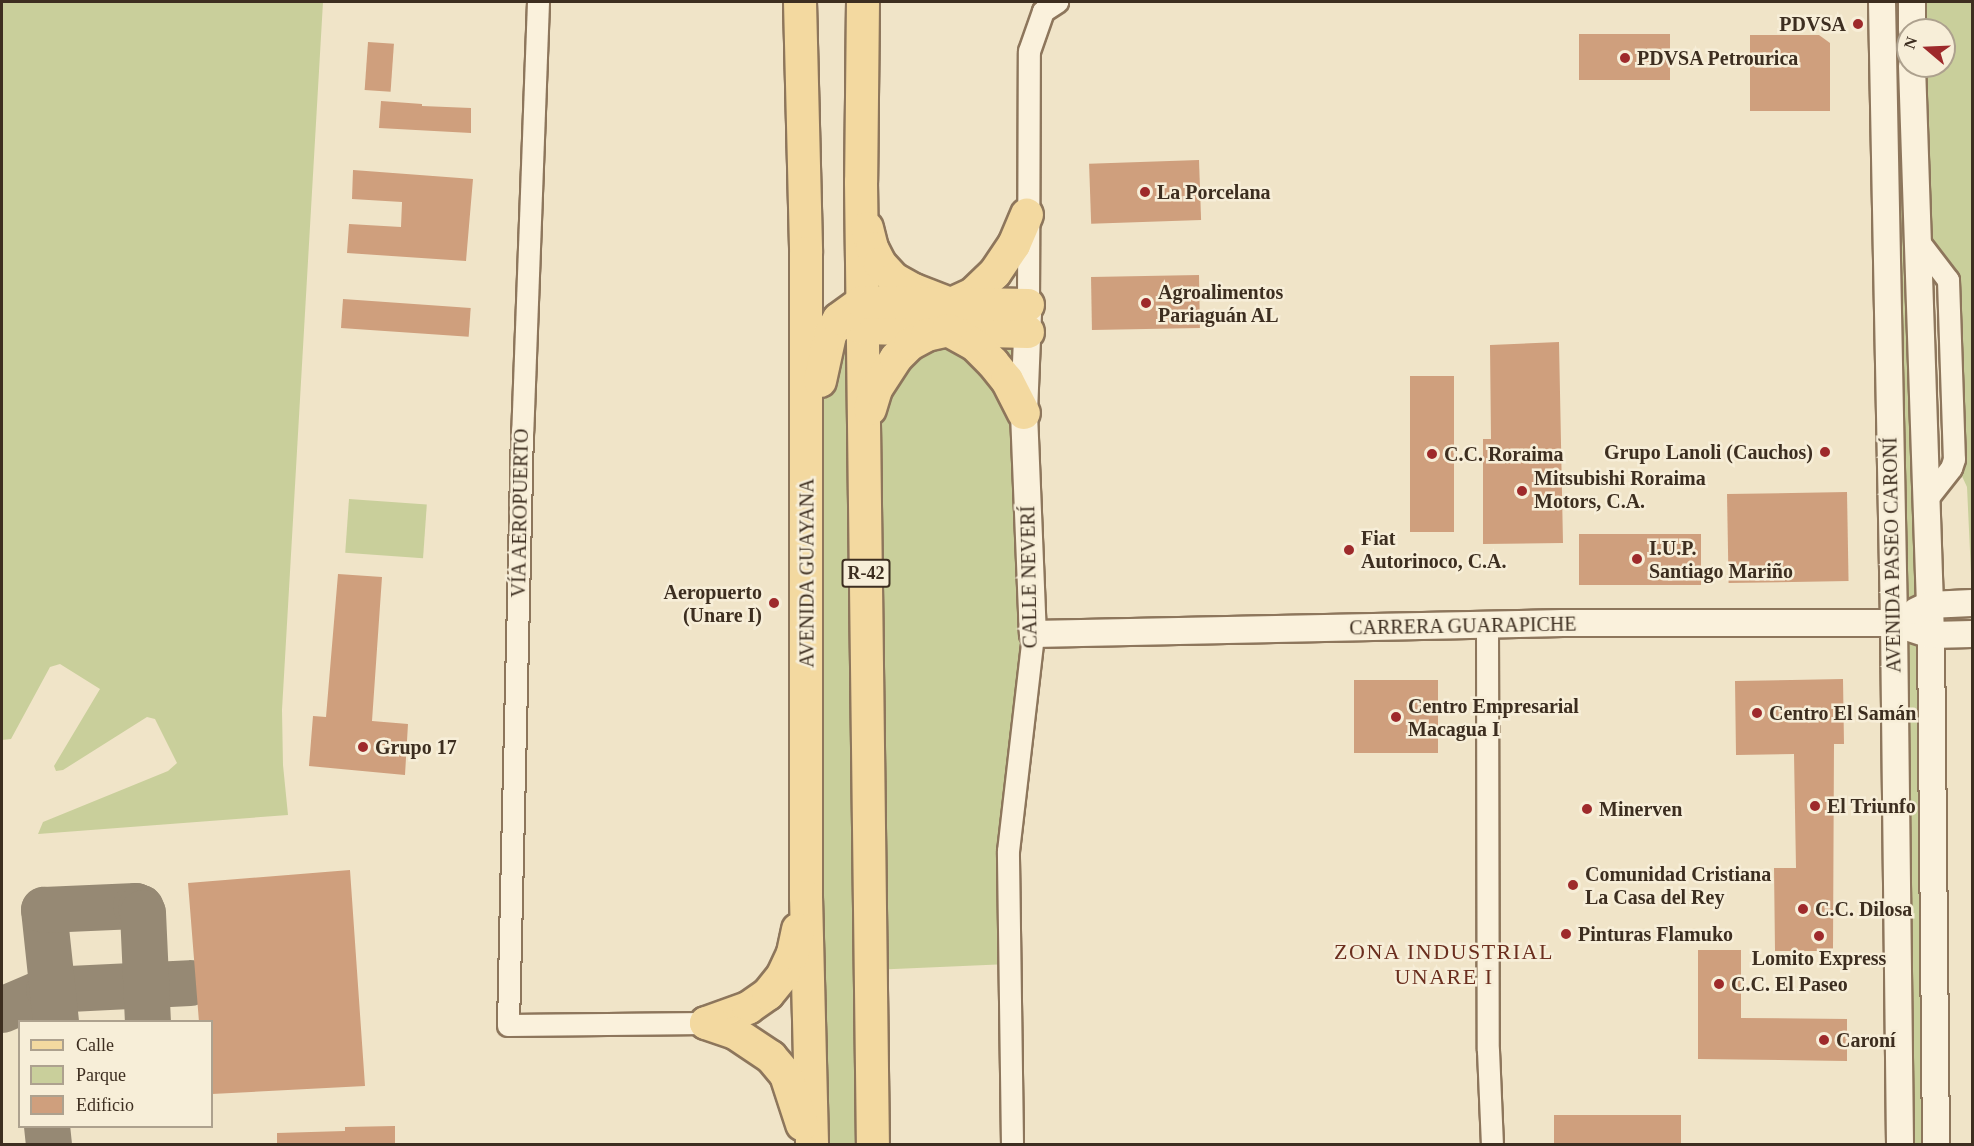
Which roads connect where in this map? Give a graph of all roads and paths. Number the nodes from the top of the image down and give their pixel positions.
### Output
1 (538, 2) edge
2 (800, 2) edge
3 (863, 2) edge
4 (1882, 2) edge
5 (1912, 2) edge
6 (1050, 7) edge
7 (1912, 18) edge
8 (1912, 78) edge
9 (861, 182) junction
10 (1027, 215) junction
11 (806, 252) junction
12 (855, 317) junction
13 (949, 317) junction
14 (1028, 319) junction
15 (1024, 413) junction
16 (864, 443) junction
17 (807, 485) junction
18 (1972, 603) edge
19 (1929, 604) junction
20 (1894, 623) junction
21 (1487, 626) junction
22 (1033, 634) junction
23 (1972, 634) edge
24 (1930, 635) junction
25 (806, 897) junction
26 (706, 1023) junction
27 (810, 1144) edge
28 (873, 1144) edge
29 (1012, 1144) edge
30 (1492, 1144) edge
31 (1900, 1144) edge
32 (1936, 1144) edge

1 - 26 street, VÍA AEROPUERTO
2 - 11 main road, AVENIDA GUAYANA
3 - 9 main road, R-42
4 - 20 street, AVENIDA PASEO CARONÍ
5 - 7 street
6 - 10 street, CALLE NEVERÍ
8 - 19 street, AVENIDA PASEO CARONÍ
9 - 12 main road, R-42
9 - 13 main road
10 - 13 main road
10 - 14 street, CALLE NEVERÍ
11 - 12 main road
11 - 17 main road, AVENIDA GUAYANA
12 - 13 main road
12 - 16 main road, R-42
12 - 17 main road
13 - 14 main road
13 - 15 main road
13 - 16 main road
14 - 15 street, CALLE NEVERÍ
15 - 22 street, CALLE NEVERÍ
16 - 28 main road, R-42
17 - 25 main road, AVENIDA GUAYANA
18 - 19 street
19 - 20 street
19 - 24 street, AVENIDA PASEO CARONÍ
20 - 21 street, CARRERA GUARAPICHE
20 - 24 street
20 - 31 street, AVENIDA PASEO CARONÍ
21 - 22 street, CARRERA GUARAPICHE
21 - 30 street
22 - 29 street, CALLE NEVERÍ
23 - 24 street
24 - 32 street, AVENIDA PASEO CARONÍ
25 - 26 main road
25 - 27 main road, AVENIDA GUAYANA
26 - 27 main road

